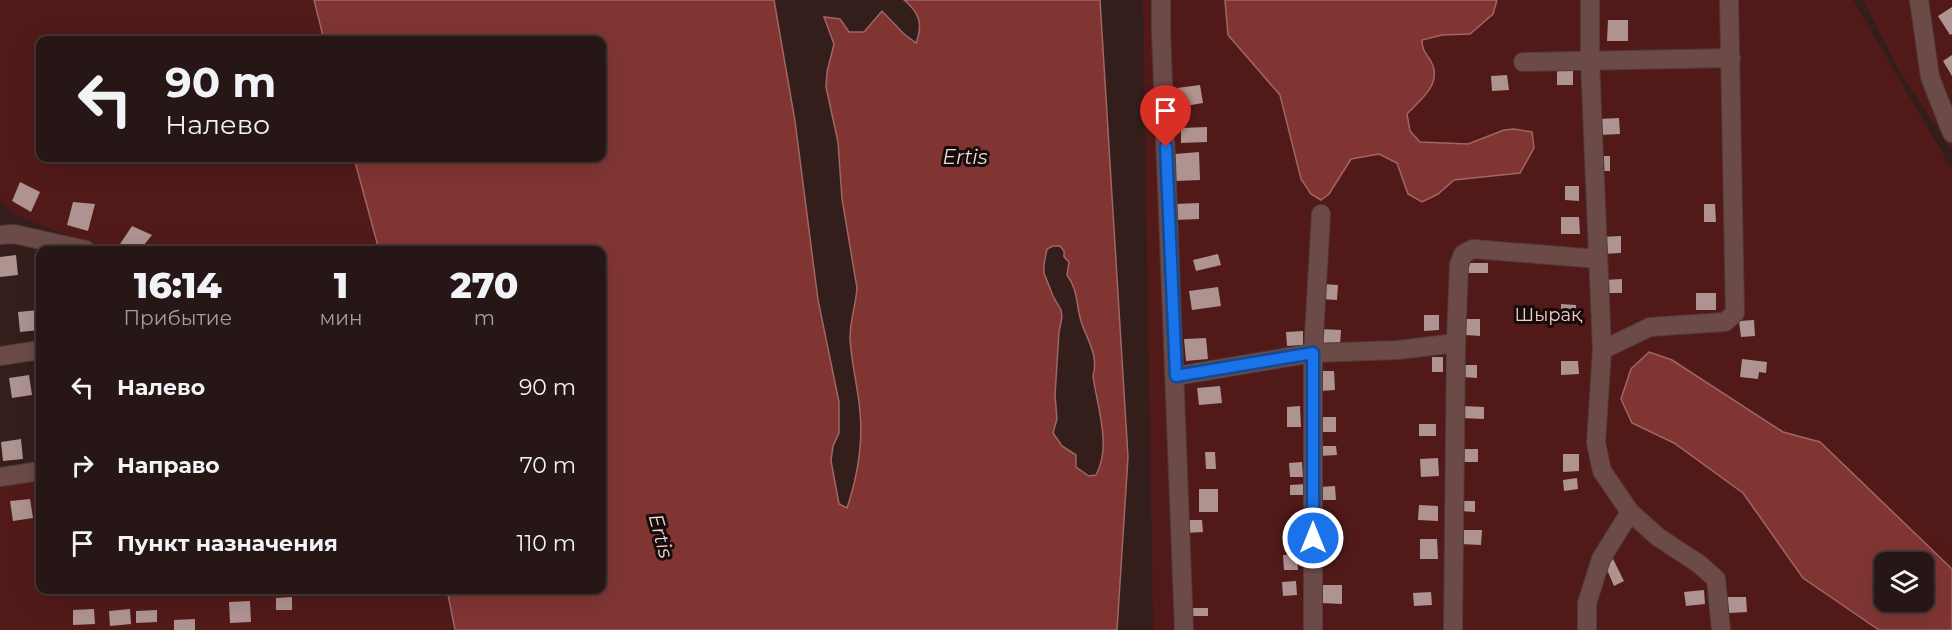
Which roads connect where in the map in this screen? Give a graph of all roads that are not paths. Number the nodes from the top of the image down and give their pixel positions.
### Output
1 (1161, 0) edge
2 (1590, 0) edge
3 (1729, 0) edge
4 (1919, 0) edge
5 (1731, 58) junction
6 (1522, 62) dead end
7 (1590, 62) junction
8 (1952, 133) edge
9 (1321, 214) dead end
10 (0, 235) edge
11 (68, 246) edge
12 (1598, 259) junction
13 (1456, 344) junction
14 (1602, 350) junction
15 (36, 351) edge
16 (1313, 353) junction
17 (0, 356) edge
18 (1176, 376) junction
19 (36, 472) edge
20 (0, 477) edge
21 (1630, 512) junction
22 (1184, 630) edge
23 (1313, 630) edge
24 (1452, 630) edge
25 (1587, 630) edge
26 (1721, 630) edge

1 - 18 street
2 - 7 street
3 - 5 street
4 - 8 street
5 - 7 street
5 - 14 street
6 - 7 street
7 - 12 street
9 - 16 street
10 - 11 street
12 - 13 street
12 - 14 street
13 - 16 street
13 - 24 street
14 - 21 street
15 - 17 street
16 - 18 street
16 - 23 street
18 - 22 street
19 - 20 street
21 - 25 street
21 - 26 street

